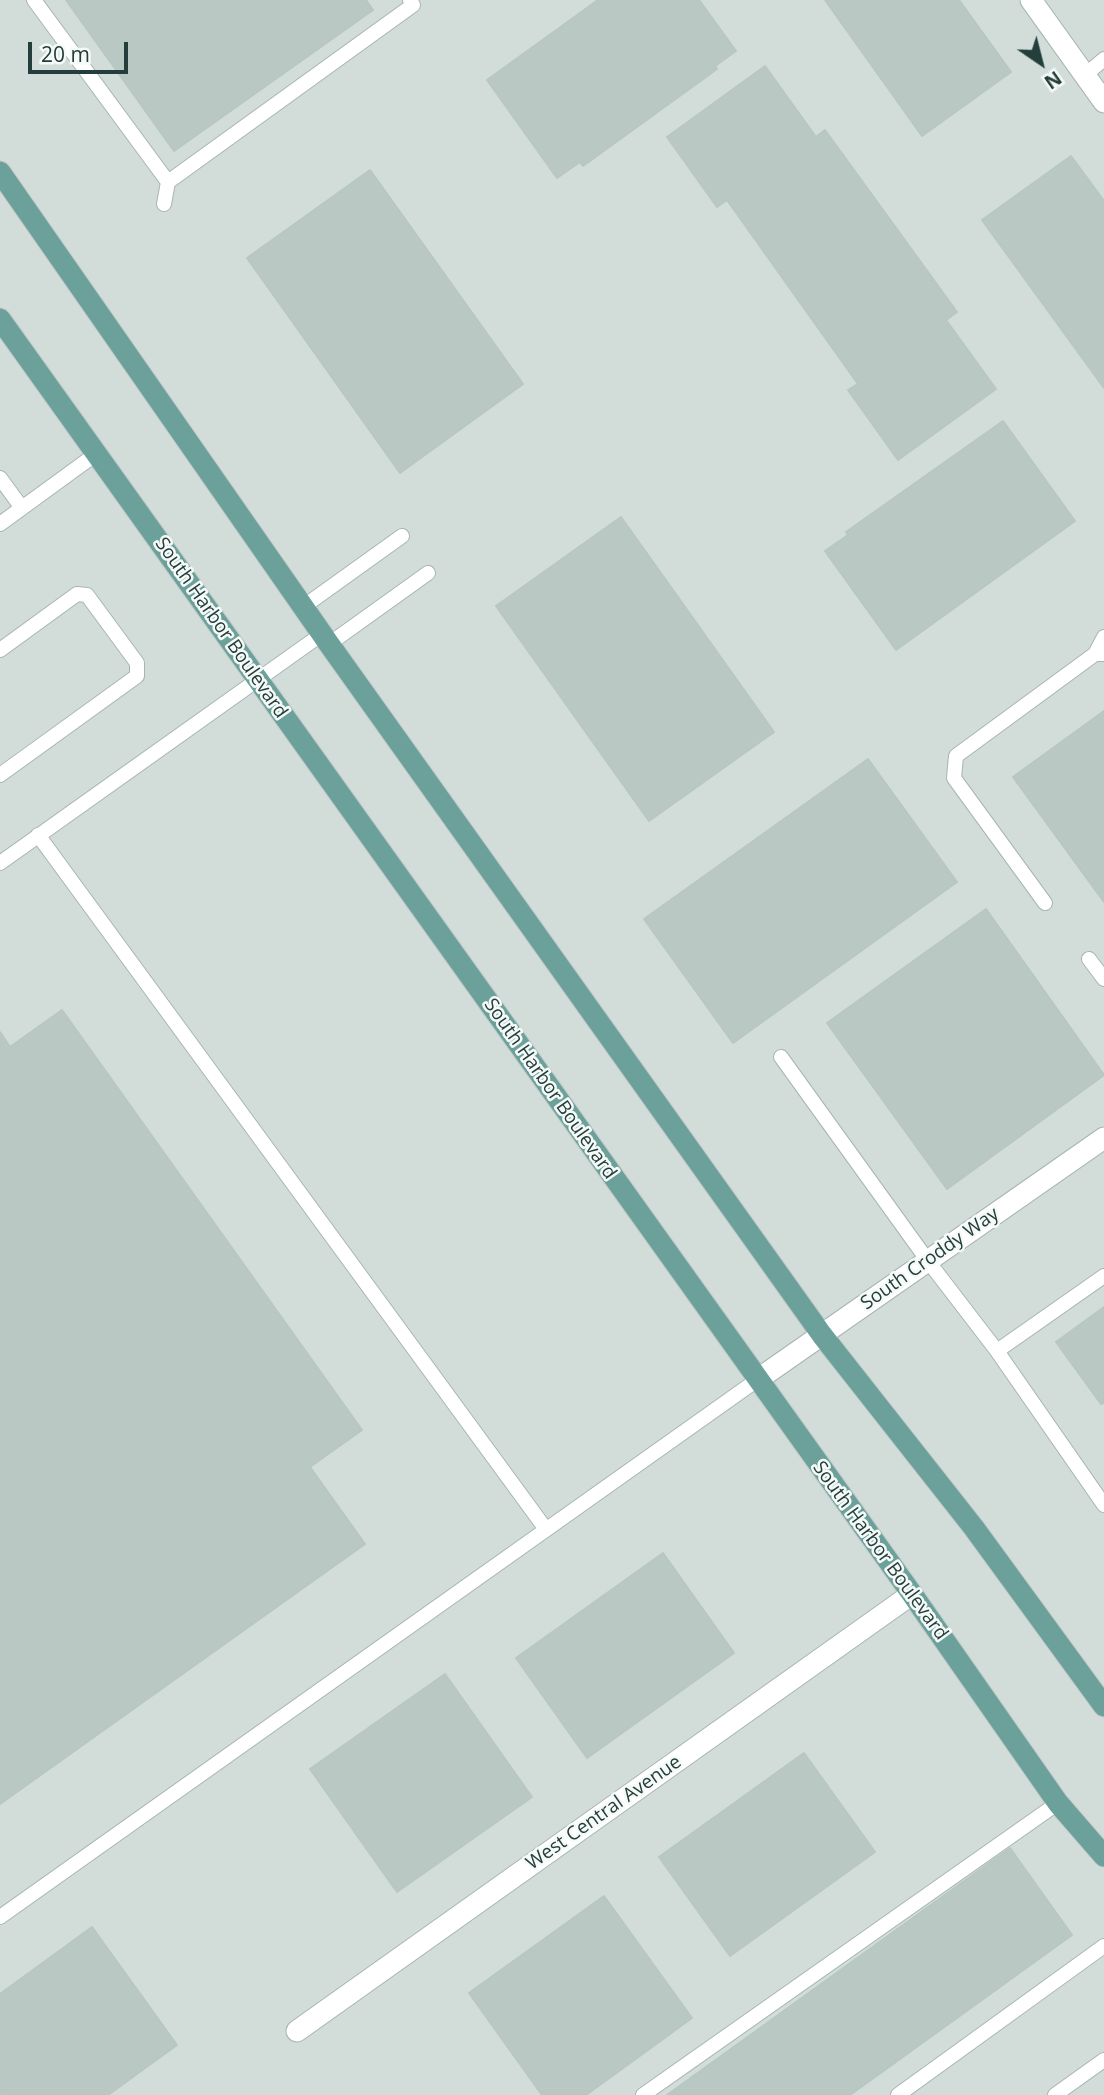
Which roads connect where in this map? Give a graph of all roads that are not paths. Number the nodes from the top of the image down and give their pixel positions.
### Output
1 (34, 0) edge
2 (1031, 0) edge
3 (414, 2) edge
4 (1104, 59) edge
5 (1085, 75) junction
6 (1104, 102) edge
7 (0, 172) edge
8 (168, 182) junction
9 (163, 204) dead end
10 (0, 319) edge
11 (96, 454) junction
12 (0, 478) edge
13 (22, 508) junction
14 (0, 524) edge
15 (402, 536) dead end
16 (428, 573) dead end
17 (303, 607) junction
18 (1104, 637) edge
19 (325, 639) junction
20 (0, 650) edge
21 (1100, 654) edge
22 (258, 680) junction
23 (0, 775) edge
24 (38, 835) junction
25 (0, 863) edge
26 (1045, 902) dead end
27 (1089, 959) dead end
28 (1104, 979) edge
29 (781, 1056) dead end
30 (1104, 1138) edge
31 (928, 1261) junction
32 (1104, 1276) edge
33 (822, 1335) junction
34 (997, 1351) junction
35 (757, 1380) junction
36 (1104, 1505) edge
37 (545, 1528) junction
38 (912, 1594) junction
39 (1104, 1706) edge
40 (1058, 1803) junction
41 (1104, 1856) edge
42 (0, 1917) edge
43 (1104, 1946) edge
44 (297, 2031) dead end
45 (1104, 2060) edge
46 (643, 2095) edge
47 (898, 2095) edge
48 (1055, 2095) edge

1 - 8 lane
2 - 5 street
3 - 8 lane
4 - 5 lane
5 - 6 street
7 - 17 main road
8 - 9 lane
10 - 11 main road, South Harbor Boulevard
11 - 13 lane
11 - 22 main road, South Harbor Boulevard
12 - 13 lane
13 - 14 lane
15 - 17 lane
16 - 19 lane
17 - 19 main road
18 - 21 lane
19 - 22 lane
19 - 33 main road
20 - 23 lane
21 - 26 lane
22 - 24 lane
22 - 35 main road, South Harbor Boulevard
24 - 25 lane
24 - 37 lane
27 - 28 lane
29 - 31 lane
30 - 31 street, South Croddy Way
31 - 33 street, South Croddy Way
31 - 34 lane
32 - 34 lane
33 - 35 street, South Croddy Way
33 - 39 main road
34 - 36 lane
35 - 37 lane
35 - 38 main road, South Harbor Boulevard
37 - 42 lane
38 - 40 main road, South Harbor Boulevard
38 - 44 street, West Central Avenue
40 - 41 main road, South Harbor Boulevard
40 - 46 lane
43 - 47 lane
45 - 48 lane

